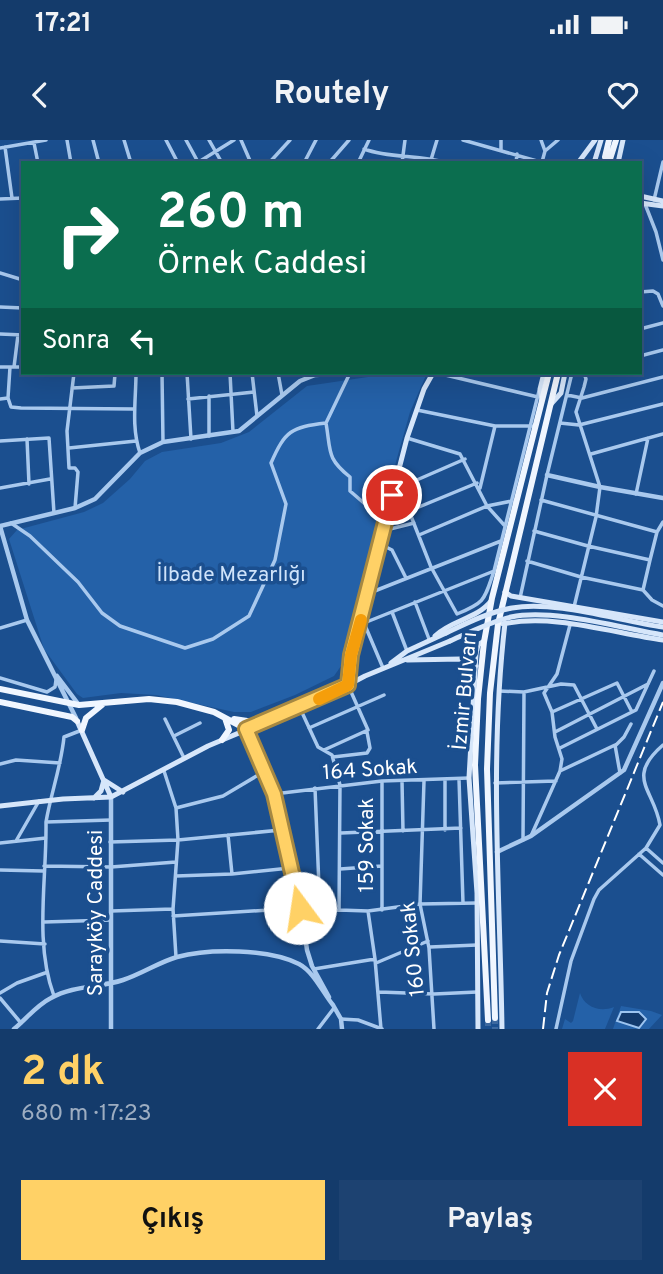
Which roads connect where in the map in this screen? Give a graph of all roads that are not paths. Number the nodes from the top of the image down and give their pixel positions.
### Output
1 (46, 140) edge
2 (67, 140) edge
3 (93, 140) edge
4 (124, 140) edge
5 (166, 140) edge
6 (186, 140) edge
7 (209, 140) edge
8 (233, 140) edge
9 (241, 140) edge
10 (290, 140) edge
11 (316, 140) edge
12 (349, 140) edge
13 (369, 140) edge
14 (405, 140) edge
15 (437, 140) edge
16 (463, 140) edge
17 (501, 140) edge
18 (541, 140) edge
19 (558, 140) edge
20 (595, 140) edge
21 (601, 140) edge
22 (609, 140) edge
23 (616, 140) edge
24 (623, 140) edge
25 (34, 143) junction
26 (3, 148) edge
27 (364, 149) junction
28 (500, 150) junction
29 (216, 151) junction
30 (545, 151) junction
31 (517, 154) junction
32 (403, 157) junction
33 (430, 160) edge
34 (38, 161) edge
35 (71, 161) edge
36 (98, 161) edge
37 (130, 161) edge
38 (177, 161) edge
39 (196, 161) edge
40 (200, 161) edge
41 (221, 161) edge
42 (250, 161) edge
43 (271, 161) edge
44 (305, 161) edge
45 (330, 161) edge
46 (359, 161) edge
47 (402, 161) edge
48 (516, 161) edge
49 (540, 161) edge
50 (543, 161) edge
51 (579, 161) edge
52 (596, 161) edge
53 (614, 161) edge
54 (663, 162) edge
55 (661, 183) edge
56 (642, 197) edge
57 (12, 198) junction
58 (21, 198) edge
59 (0, 199) edge
60 (654, 200) junction
61 (663, 201) edge
62 (643, 203) edge
63 (663, 206) edge
64 (663, 260) edge
65 (0, 273) edge
66 (21, 279) edge
67 (642, 292) edge
68 (662, 296) edge
69 (663, 306) edge
70 (0, 307) edge
71 (21, 308) edge
72 (663, 323) edge
73 (642, 328) edge
74 (0, 334) edge
75 (20, 335) edge
76 (663, 350) edge
77 (642, 355) edge
78 (12, 367) junction
79 (21, 367) edge
80 (0, 368) edge
81 (74, 375) edge
82 (115, 375) edge
83 (136, 375) edge
84 (162, 375) edge
85 (187, 375) edge
86 (230, 375) edge
87 (252, 375) edge
88 (278, 375) edge
89 (299, 375) edge
90 (313, 375) edge
91 (348, 375) edge
92 (434, 375) edge
93 (443, 375) edge
94 (546, 375) edge
95 (546, 375) edge
96 (558, 375) edge
97 (565, 375) edge
98 (572, 375) edge
99 (585, 375) edge
100 (663, 377) edge
101 (300, 381) junction
102 (72, 388) junction
103 (254, 392) junction
104 (231, 394) junction
105 (283, 395) junction
106 (209, 396) junction
107 (567, 396) junction
108 (8, 398) junction
109 (540, 398) junction
110 (582, 398) junction
111 (0, 399) edge
112 (188, 399) junction
113 (551, 404) junction
114 (663, 404) edge
115 (134, 409) junction
116 (70, 410) junction
117 (417, 410) junction
118 (257, 416) junction
119 (326, 423) junction
120 (560, 423) junction
121 (579, 425) junction
122 (495, 426) junction
123 (532, 426) junction
124 (233, 432) junction
125 (663, 435) edge
126 (209, 436) junction
127 (648, 438) junction
128 (27, 439) junction
129 (191, 439) junction
130 (407, 439) junction
131 (0, 441) edge
132 (136, 441) junction
133 (163, 442) junction
134 (69, 448) junction
135 (140, 453) junction
136 (591, 454) junction
137 (465, 459) junction
138 (399, 469) junction
139 (547, 475) junction
140 (50, 479) junction
141 (477, 483) junction
142 (29, 484) junction
143 (403, 486) junction
144 (0, 488) edge
145 (600, 488) junction
146 (480, 489) junction
147 (636, 494) junction
148 (663, 498) edge
149 (541, 500) junction
150 (512, 501) junction
151 (487, 506) junction
152 (75, 508) junction
153 (410, 511) junction
154 (54, 513) junction
155 (596, 517) junction
156 (663, 522) edge
157 (11, 523) junction
158 (414, 523) junction
159 (385, 525) junction
160 (0, 526) edge
161 (505, 526) junction
162 (534, 531) junction
163 (657, 532) junction
164 (419, 535) junction
165 (501, 541) junction
166 (380, 544) junction
167 (588, 547) junction
168 (650, 560) junction
169 (527, 561) junction
170 (431, 567) junction
171 (494, 571) junction
172 (581, 577) junction
173 (406, 578) junction
174 (643, 590) junction
175 (446, 592) junction
176 (505, 592) junction
177 (367, 594) junction
178 (520, 598) junction
179 (491, 601) junction
180 (415, 602) junction
181 (663, 606) edge
182 (574, 607) junction
183 (391, 612) junction
184 (457, 614) junction
185 (27, 620) junction
186 (460, 621) junction
187 (362, 622) junction
188 (506, 623) junction
189 (570, 625) junction
190 (663, 625) edge
191 (0, 628) edge
192 (498, 628) junction
193 (431, 639) junction
194 (663, 640) edge
195 (407, 651) junction
196 (404, 660) junction
197 (478, 667) junction
198 (383, 668) junction
199 (654, 671) dead end
200 (54, 673) junction
201 (0, 678) edge
202 (56, 680) junction
203 (663, 683) edge
204 (648, 684) junction
205 (348, 685) junction
206 (61, 688) junction
207 (548, 688) junction
208 (0, 689) edge
209 (499, 691) junction
210 (524, 692) junction
211 (384, 695) dead end
212 (623, 696) junction
213 (51, 699) junction
214 (582, 700) junction
215 (0, 702) edge
216 (70, 704) junction
217 (103, 704) junction
218 (79, 705) junction
219 (299, 706) junction
220 (358, 706) junction
221 (552, 712) junction
222 (632, 712) junction
223 (589, 714) junction
224 (225, 716) junction
225 (165, 719) dead end
226 (78, 721) junction
227 (200, 723) dead end
228 (260, 723) junction
229 (631, 724) dead end
230 (309, 728) junction
231 (246, 729) junction
232 (367, 729) junction
233 (597, 729) junction
234 (82, 730) junction
235 (555, 732) junction
236 (174, 736) junction
237 (222, 740) junction
238 (615, 745) junction
239 (663, 745) edge
240 (560, 748) junction
241 (324, 750) junction
242 (332, 757) junction
243 (184, 758) junction
244 (61, 763) junction
245 (0, 764) edge
246 (163, 769) junction
247 (265, 771) junction
248 (560, 771) junction
249 (620, 774) junction
250 (470, 778) junction
251 (459, 779) junction
252 (104, 780) junction
253 (444, 780) junction
254 (382, 781) junction
255 (402, 781) junction
256 (424, 781) junction
257 (523, 781) junction
258 (556, 781) junction
259 (495, 783) junction
260 (340, 785) junction
261 (315, 788) junction
262 (123, 792) junction
263 (274, 794) junction
264 (111, 797) junction
265 (94, 799) junction
266 (49, 800) junction
267 (39, 802) junction
268 (0, 806) edge
269 (176, 808) junction
270 (111, 820) junction
271 (46, 822) junction
272 (461, 828) junction
273 (281, 830) junction
274 (424, 830) junction
275 (445, 830) junction
276 (383, 831) junction
277 (403, 831) junction
278 (341, 833) junction
279 (228, 835) junction
280 (531, 836) junction
281 (46, 838) junction
282 (489, 839) junction
283 (178, 840) junction
284 (523, 840) junction
285 (16, 841) junction
286 (110, 842) junction
287 (0, 843) edge
288 (646, 848) junction
289 (480, 849) junction
290 (496, 851) junction
291 (639, 854) junction
292 (176, 862) junction
293 (663, 863) edge
294 (383, 866) junction
295 (111, 867) junction
296 (43, 869) junction
297 (290, 869) junction
298 (340, 869) junction
299 (0, 870) edge
300 (232, 874) junction
301 (663, 875) edge
302 (176, 876) junction
303 (477, 893) junction
304 (477, 903) junction
305 (420, 904) junction
306 (463, 904) junction
307 (173, 909) junction
308 (382, 910) junction
309 (111, 911) junction
310 (301, 911) junction
311 (339, 911) junction
312 (368, 911) junction
313 (320, 912) junction
314 (173, 916) junction
315 (111, 920) junction
316 (44, 922) junction
317 (0, 941) edge
318 (428, 941) junction
319 (45, 944) junction
320 (477, 945) junction
321 (429, 947) junction
322 (176, 957) junction
323 (376, 961) junction
324 (314, 969) junction
325 (45, 972) junction
326 (112, 983) junction
327 (379, 992) junction
328 (477, 992) junction
329 (433, 994) junction
330 (0, 995) edge
331 (54, 996) junction
332 (333, 1007) junction
333 (341, 1019) junction
334 (21, 1023) junction
335 (499, 1023) edge
336 (478, 1026) edge
337 (14, 1029) edge
338 (111, 1029) edge
339 (318, 1029) edge
340 (342, 1029) edge
341 (381, 1029) edge
342 (434, 1029) edge
343 (485, 1029) edge
344 (497, 1029) edge
345 (556, 1029) edge

1 - 25 street
2 - 35 street
3 - 36 street
4 - 37 street
5 - 38 street
6 - 39 street
7 - 29 street
8 - 29 street
9 - 42 street
10 - 43 street
11 - 44 street
12 - 45 street
13 - 27 street
14 - 32 street
15 - 33 street
16 - 28 street
17 - 28 street
18 - 30 street
19 - 30 street
20 - 51 main road
21 - 52 main road
22 - 53 main road
23 - 53 main road
24 - 53 main road
25 - 26 street
25 - 34 street
26 - 57 street
27 - 32 street
27 - 46 street
28 - 31 street
29 - 40 street
29 - 41 street
30 - 50 street
31 - 48 street
31 - 49 street
32 - 33 street
32 - 47 street
54 - 55 street
55 - 60 street
56 - 60 main road
57 - 58 street
57 - 59 street
60 - 61 main road
62 - 63 main road
62 - 64 street
65 - 66 street
67 - 68 street
68 - 69 street
70 - 71 street
72 - 73 street
74 - 75 street
75 - 78 street
76 - 77 street
78 - 79 street
78 - 80 street
78 - 108 street
81 - 102 street
82 - 102 street
83 - 115 street
84 - 133 street
85 - 112 street
86 - 104 street
87 - 103 street
88 - 105 street
89 - 101 street
90 - 101 street
91 - 119 street
92 - 117 main road
93 - 109 street
94 - 109 main road, İzmir Bulvarı
95 - 109 main road
96 - 113 main road, İzmir Bulvarı
97 - 113 main road
98 - 107 street
99 - 110 street
100 - 110 street
101 - 105 street
102 - 116 street
103 - 104 street
103 - 118 street
104 - 106 street
104 - 124 street
105 - 118 street
106 - 112 street
106 - 126 street
107 - 110 street
107 - 120 street
108 - 111 street
108 - 116 street
109 - 123 street
109 - 179 main road, İzmir Bulvarı
110 - 121 street
112 - 129 street
113 - 176 main road, İzmir Bulvarı
114 - 121 street
115 - 116 street
115 - 132 street
116 - 134 street
117 - 122 street
117 - 130 main road
118 - 124 street
119 - 157 street
119 - 159 street
120 - 121 street
120 - 139 street
121 - 136 street
122 - 123 street
122 - 146 street
123 - 150 street
124 - 126 street
125 - 127 street
126 - 129 street
127 - 136 street
127 - 147 street
128 - 131 street
128 - 140 street
128 - 142 street
129 - 133 street
130 - 137 street
130 - 138 main road
132 - 134 street
132 - 135 street
133 - 135 street
134 - 152 street
135 - 152 street
136 - 145 street
137 - 141 street
137 - 143 street
138 - 143 street
138 - 159 main road
139 - 145 street
139 - 149 street
140 - 142 street
140 - 154 street
141 - 146 street
141 - 153 street
142 - 144 street
143 - 153 street
145 - 147 street
145 - 155 street
146 - 151 street
147 - 148 street
149 - 155 street
149 - 162 street
150 - 151 street
150 - 161 street
151 - 161 street
151 - 164 street
152 - 154 street
153 - 158 street
154 - 157 street
155 - 163 street
155 - 167 street
156 - 163 street
157 - 160 street
158 - 159 street
158 - 164 street
159 - 166 main road
160 - 185 street
161 - 165 street
162 - 167 street
162 - 169 street
163 - 168 street
164 - 170 street
165 - 170 street
165 - 171 street
166 - 173 street
166 - 177 main road
167 - 168 street
167 - 172 street
168 - 174 street
169 - 172 street
169 - 178 street
170 - 173 street
170 - 175 street
171 - 175 street
171 - 184 street
172 - 174 street
172 - 182 street
173 - 177 street
174 - 181 street
175 - 180 street
175 - 184 street
176 - 178 main road
176 - 192 main road, İzmir Bulvarı
177 - 187 main road
178 - 182 main road
179 - 186 main road
179 - 197 main road, İzmir Bulvarı
180 - 183 street
180 - 193 street
182 - 189 street
182 - 190 main road
183 - 187 street
183 - 195 street
184 - 186 street
185 - 191 street
185 - 200 street
186 - 193 main road
187 - 198 street
187 - 205 main road
188 - 189 main road
188 - 192 main road
188 - 209 main road
189 - 194 main road
189 - 207 street
190 - 193 main road, bridge
192 - 282 main road, İzmir Bulvarı
193 - 195 main road
194 - 196 main road, bridge
195 - 198 main road
196 - 197 main road
196 - 198 main road
197 - 250 main road
197 - 289 main road, İzmir Bulvarı
198 - 205 main road
199 - 204 street
200 - 202 street
200 - 218 street
201 - 202 street
202 - 206 street
203 - 249 street
204 - 212 street
204 - 222 street
205 - 219 main road
205 - 220 street
206 - 213 street
206 - 216 street
207 - 210 street
207 - 214 street
207 - 221 street
208 - 213 main road
209 - 210 street
209 - 259 main road
210 - 257 street
211 - 220 street
212 - 214 street
212 - 222 street
212 - 223 street
213 - 216 main road
214 - 221 street
214 - 223 street
215 - 226 main road
216 - 218 main road
216 - 226 street
217 - 218 main road
217 - 224 main road
217 - 234 main road
219 - 228 main road
219 - 230 street
220 - 230 street
220 - 232 street
221 - 235 street
222 - 233 street
223 - 233 street
223 - 235 street
224 - 228 main road
224 - 231 main road
224 - 237 main road
225 - 236 street
226 - 234 main road
227 - 236 street
228 - 231 main road
229 - 238 street
230 - 241 street
231 - 237 main road
231 - 247 street
232 - 241 street
232 - 242 street
233 - 240 street
234 - 244 street
234 - 252 main road
235 - 240 street
236 - 243 street
237 - 243 main road
238 - 248 street
238 - 249 street
239 - 288 street
240 - 248 street
241 - 242 street
242 - 260 street
243 - 246 main road
244 - 245 street
244 - 266 street
246 - 262 main road
246 - 269 street
247 - 263 street
247 - 269 street
248 - 258 street
249 - 280 street
250 - 251 street, 164 Sokak
250 - 303 main road
251 - 253 street, 164 Sokak
251 - 272 street
252 - 262 main road
252 - 264 main road
252 - 265 main road
253 - 256 street, 164 Sokak
253 - 275 street
254 - 255 street, 164 Sokak
254 - 260 street, 164 Sokak
254 - 276 street, 159 Sokak
255 - 256 street, 164 Sokak
255 - 277 street
256 - 274 street, 160 Sokak
257 - 258 street
257 - 259 street
257 - 284 street
258 - 280 street
259 - 290 main road
260 - 261 street, 164 Sokak
260 - 278 street
261 - 263 street, 164 Sokak
261 - 313 street
262 - 264 main road
263 - 273 street
264 - 265 main road
264 - 270 street, Sarayköy Caddesi
265 - 266 main road
266 - 267 main road
266 - 271 street
267 - 268 main road
267 - 285 street
269 - 283 street
270 - 271 street
270 - 286 street, Sarayköy Caddesi
271 - 281 street
272 - 275 street
272 - 306 street
273 - 279 street
273 - 297 street
274 - 275 street
274 - 277 street
274 - 305 street, 160 Sokak
276 - 277 street
276 - 278 street
276 - 294 street, 159 Sokak
278 - 298 street
279 - 283 street
279 - 300 street
280 - 284 street
281 - 285 street
281 - 296 street
282 - 290 main road
282 - 335 main road, İzmir Bulvarı
283 - 286 street
283 - 292 street
284 - 290 street
285 - 287 street
286 - 295 street, Sarayköy Caddesi
288 - 291 street
288 - 293 street
289 - 303 main road
289 - 335 main road, İzmir Bulvarı
290 - 335 main road
291 - 301 street
291 - 345 street
292 - 295 street
292 - 302 street
294 - 298 street
294 - 308 street, 159 Sokak
295 - 296 street
295 - 309 street, Sarayköy Caddesi
296 - 299 street
296 - 316 street
297 - 300 street
297 - 310 street
298 - 311 street
300 - 302 street
302 - 307 street
303 - 304 main road
304 - 306 street
304 - 320 main road
305 - 306 street
305 - 308 street
305 - 318 street, 160 Sokak
307 - 309 street
307 - 314 street
308 - 312 street
309 - 315 street, Sarayköy Caddesi
310 - 313 street
310 - 314 street
310 - 324 street
311 - 312 street
311 - 313 street
312 - 323 street
314 - 322 street
315 - 316 street
315 - 326 street, Sarayköy Caddesi
316 - 319 street
317 - 319 street
318 - 321 street, 160 Sokak
318 - 323 street
319 - 325 street
320 - 321 street
320 - 328 main road
321 - 329 street, 160 Sokak
322 - 326 street
322 - 332 street
323 - 324 street
323 - 327 street
324 - 332 street
325 - 330 street
325 - 331 street
326 - 331 street
326 - 338 street, Sarayköy Caddesi
327 - 329 street
327 - 341 street
328 - 329 street
328 - 336 main road
329 - 342 street, 160 Sokak
330 - 334 street
331 - 334 street
332 - 333 street
332 - 339 street
333 - 340 street
333 - 341 street
334 - 337 street
335 - 344 main road
336 - 343 main road

